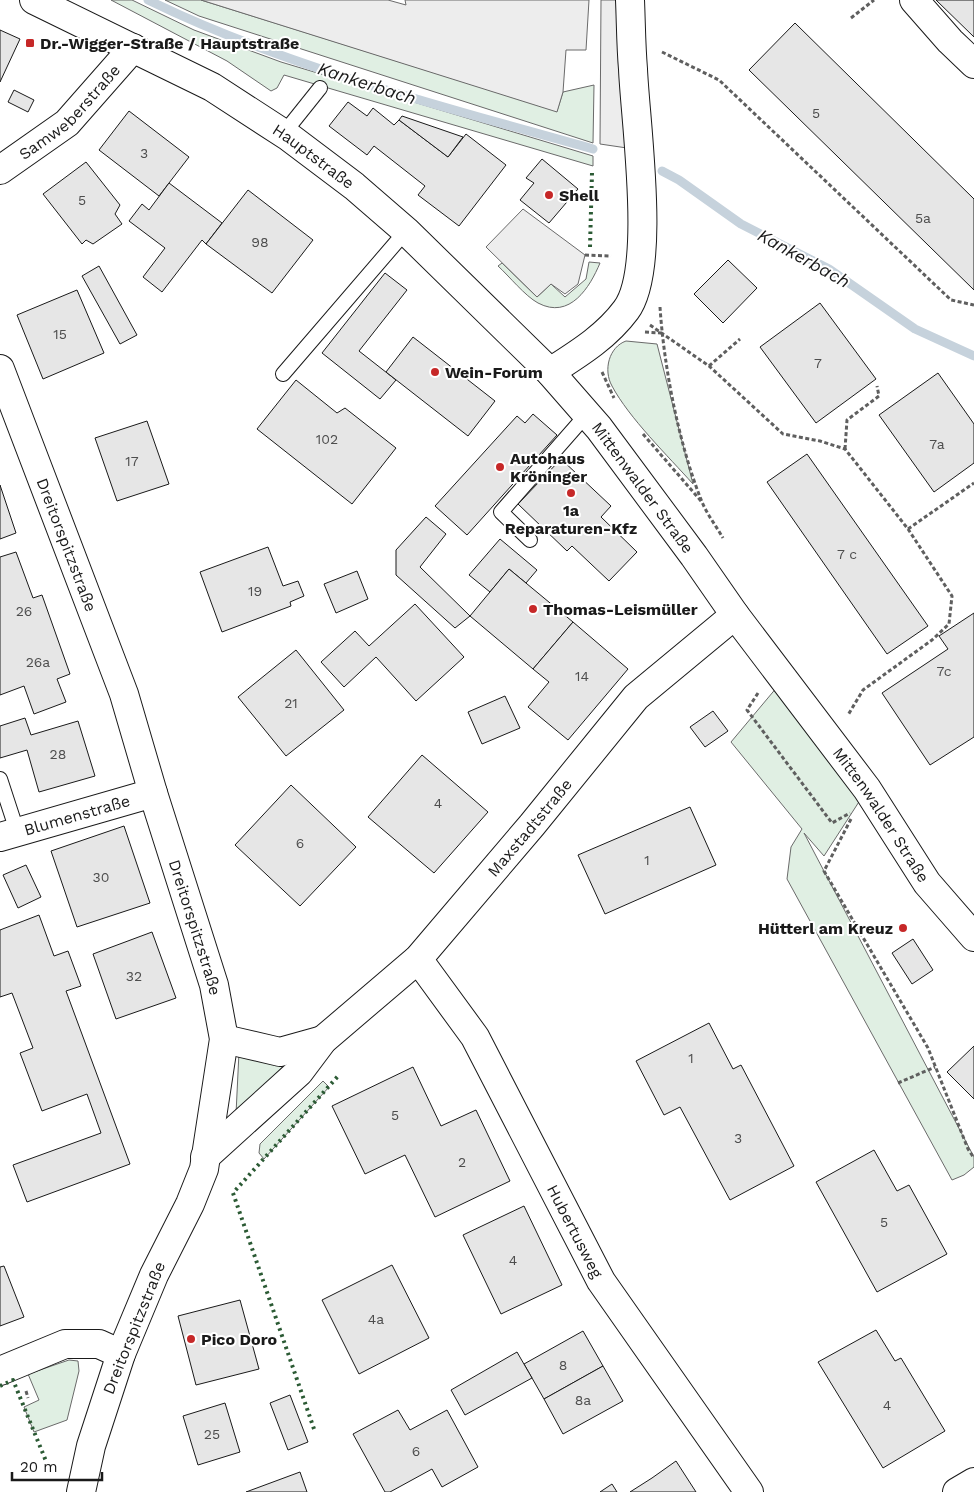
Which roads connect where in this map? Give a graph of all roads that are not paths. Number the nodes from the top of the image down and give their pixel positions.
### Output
1 (34, 0) edge
2 (630, 0) edge
3 (914, 0) edge
4 (133, 48) junction
5 (974, 64) edge
6 (320, 88) dead end
7 (284, 133) junction
8 (0, 170) edge
9 (406, 231) junction
10 (0, 369) edge
11 (550, 372) junction
12 (282, 374) dead end
13 (587, 414) junction
14 (530, 540) dead end
15 (734, 615) junction
16 (0, 779) edge
17 (153, 794) junction
18 (8, 834) edge
19 (974, 938) edge
20 (418, 959) junction
21 (224, 1039) junction
22 (323, 1040) junction
23 (205, 1157) junction
24 (121, 1354) junction
25 (0, 1371) edge
26 (974, 1482) edge
27 (81, 1492) edge
28 (749, 1492) edge
29 (957, 1492) edge

1 - 4 street, Hauptstraße
2 - 11 street
3 - 5 street
4 - 7 street, Hauptstraße
4 - 8 street, Samweberstraße
6 - 7 lane
7 - 9 street, Hauptstraße
9 - 11 street, Hauptstraße
9 - 12 lane
10 - 17 street, Dreitorspitzstraße
11 - 13 street, Mittenwalder Straße
13 - 14 lane
13 - 15 street, Mittenwalder Straße
15 - 19 street, Mittenwalder Straße
15 - 20 street, Maxstadtstraße
16 - 18 lane
17 - 18 street, Blumenstraße
17 - 21 street, Dreitorspitzstraße
20 - 22 street, Maxstadtstraße
20 - 28 street, Hubertusweg
21 - 22 street, Maxstadtstraße
21 - 23 street, Dreitorspitzstraße
22 - 23 street, Maxstadtstraße
23 - 24 street, Dreitorspitzstraße
24 - 25 street
24 - 27 street, Dreitorspitzstraße
26 - 29 street

